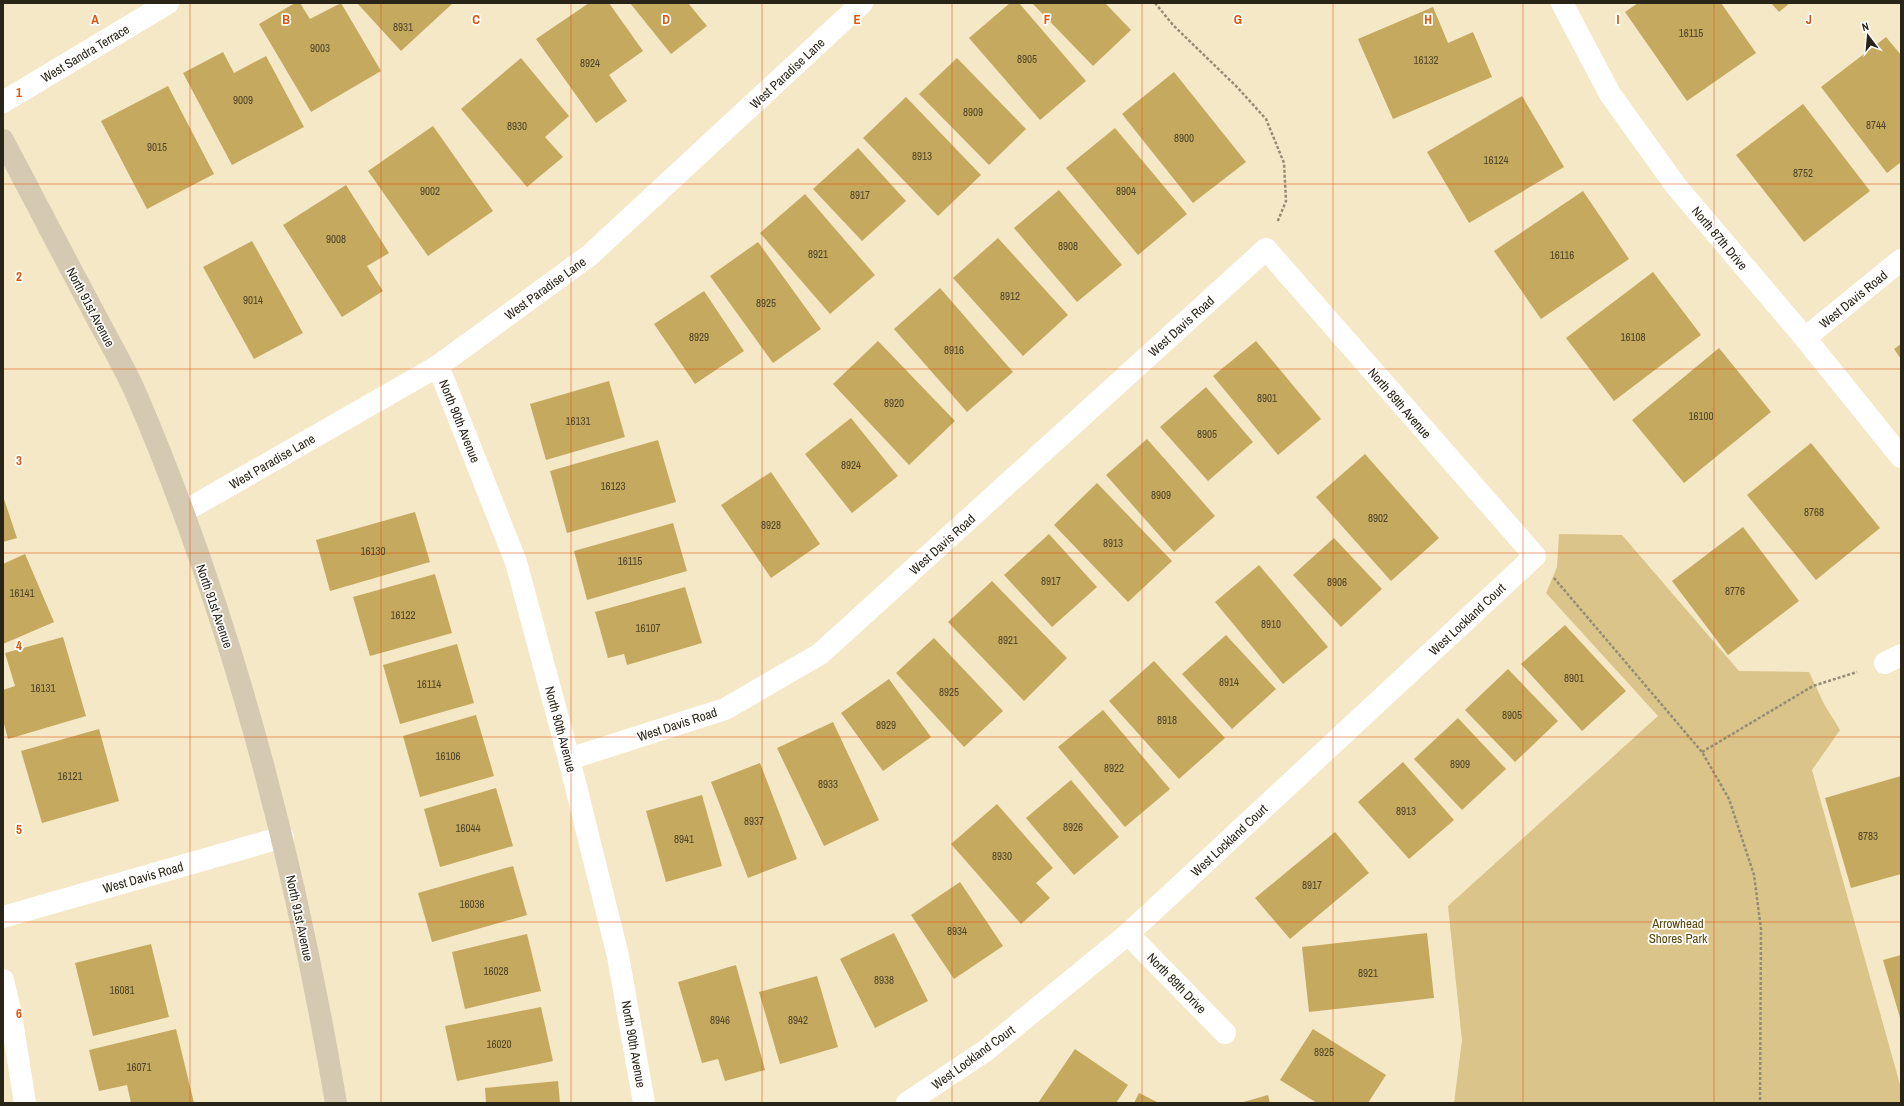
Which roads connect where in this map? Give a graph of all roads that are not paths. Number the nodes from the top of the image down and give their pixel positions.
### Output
1 (168, 3) edge
2 (862, 3) edge
3 (1562, 3) edge
4 (3, 102) edge
5 (3, 140) edge
6 (1266, 249) joint
7 (1901, 260) edge
8 (1805, 338) junction
9 (438, 366) junction
10 (1901, 457) edge
11 (183, 512) junction
12 (1535, 556) joint
13 (569, 759) junction
14 (283, 837) junction
15 (3, 917) edge
16 (1128, 934) junction
17 (3, 980) edge
18 (1225, 1033) dead end
19 (25, 1103) edge
20 (336, 1103) edge
21 (644, 1103) edge
22 (907, 1103) edge

1 - 4 street, West Sandra Terrace
2 - 9 street, West Paradise Lane
3 - 8 street, North 87th Drive
5 - 11 main road, North 91st Avenue
6 - 12 street, North 89th Avenue
6 - 13 street, West Davis Road
7 - 8 street, West Davis Road
8 - 10 street, North 87th Drive
9 - 11 street, West Paradise Lane
9 - 13 street, North 90th Avenue
11 - 14 main road, North 91st Avenue
12 - 16 street, West Lockland Court
13 - 21 street, North 90th Avenue
14 - 15 street, West Davis Road
14 - 20 main road, North 91st Avenue
16 - 18 street, North 89th Drive
16 - 22 street, West Lockland Court
17 - 19 street

